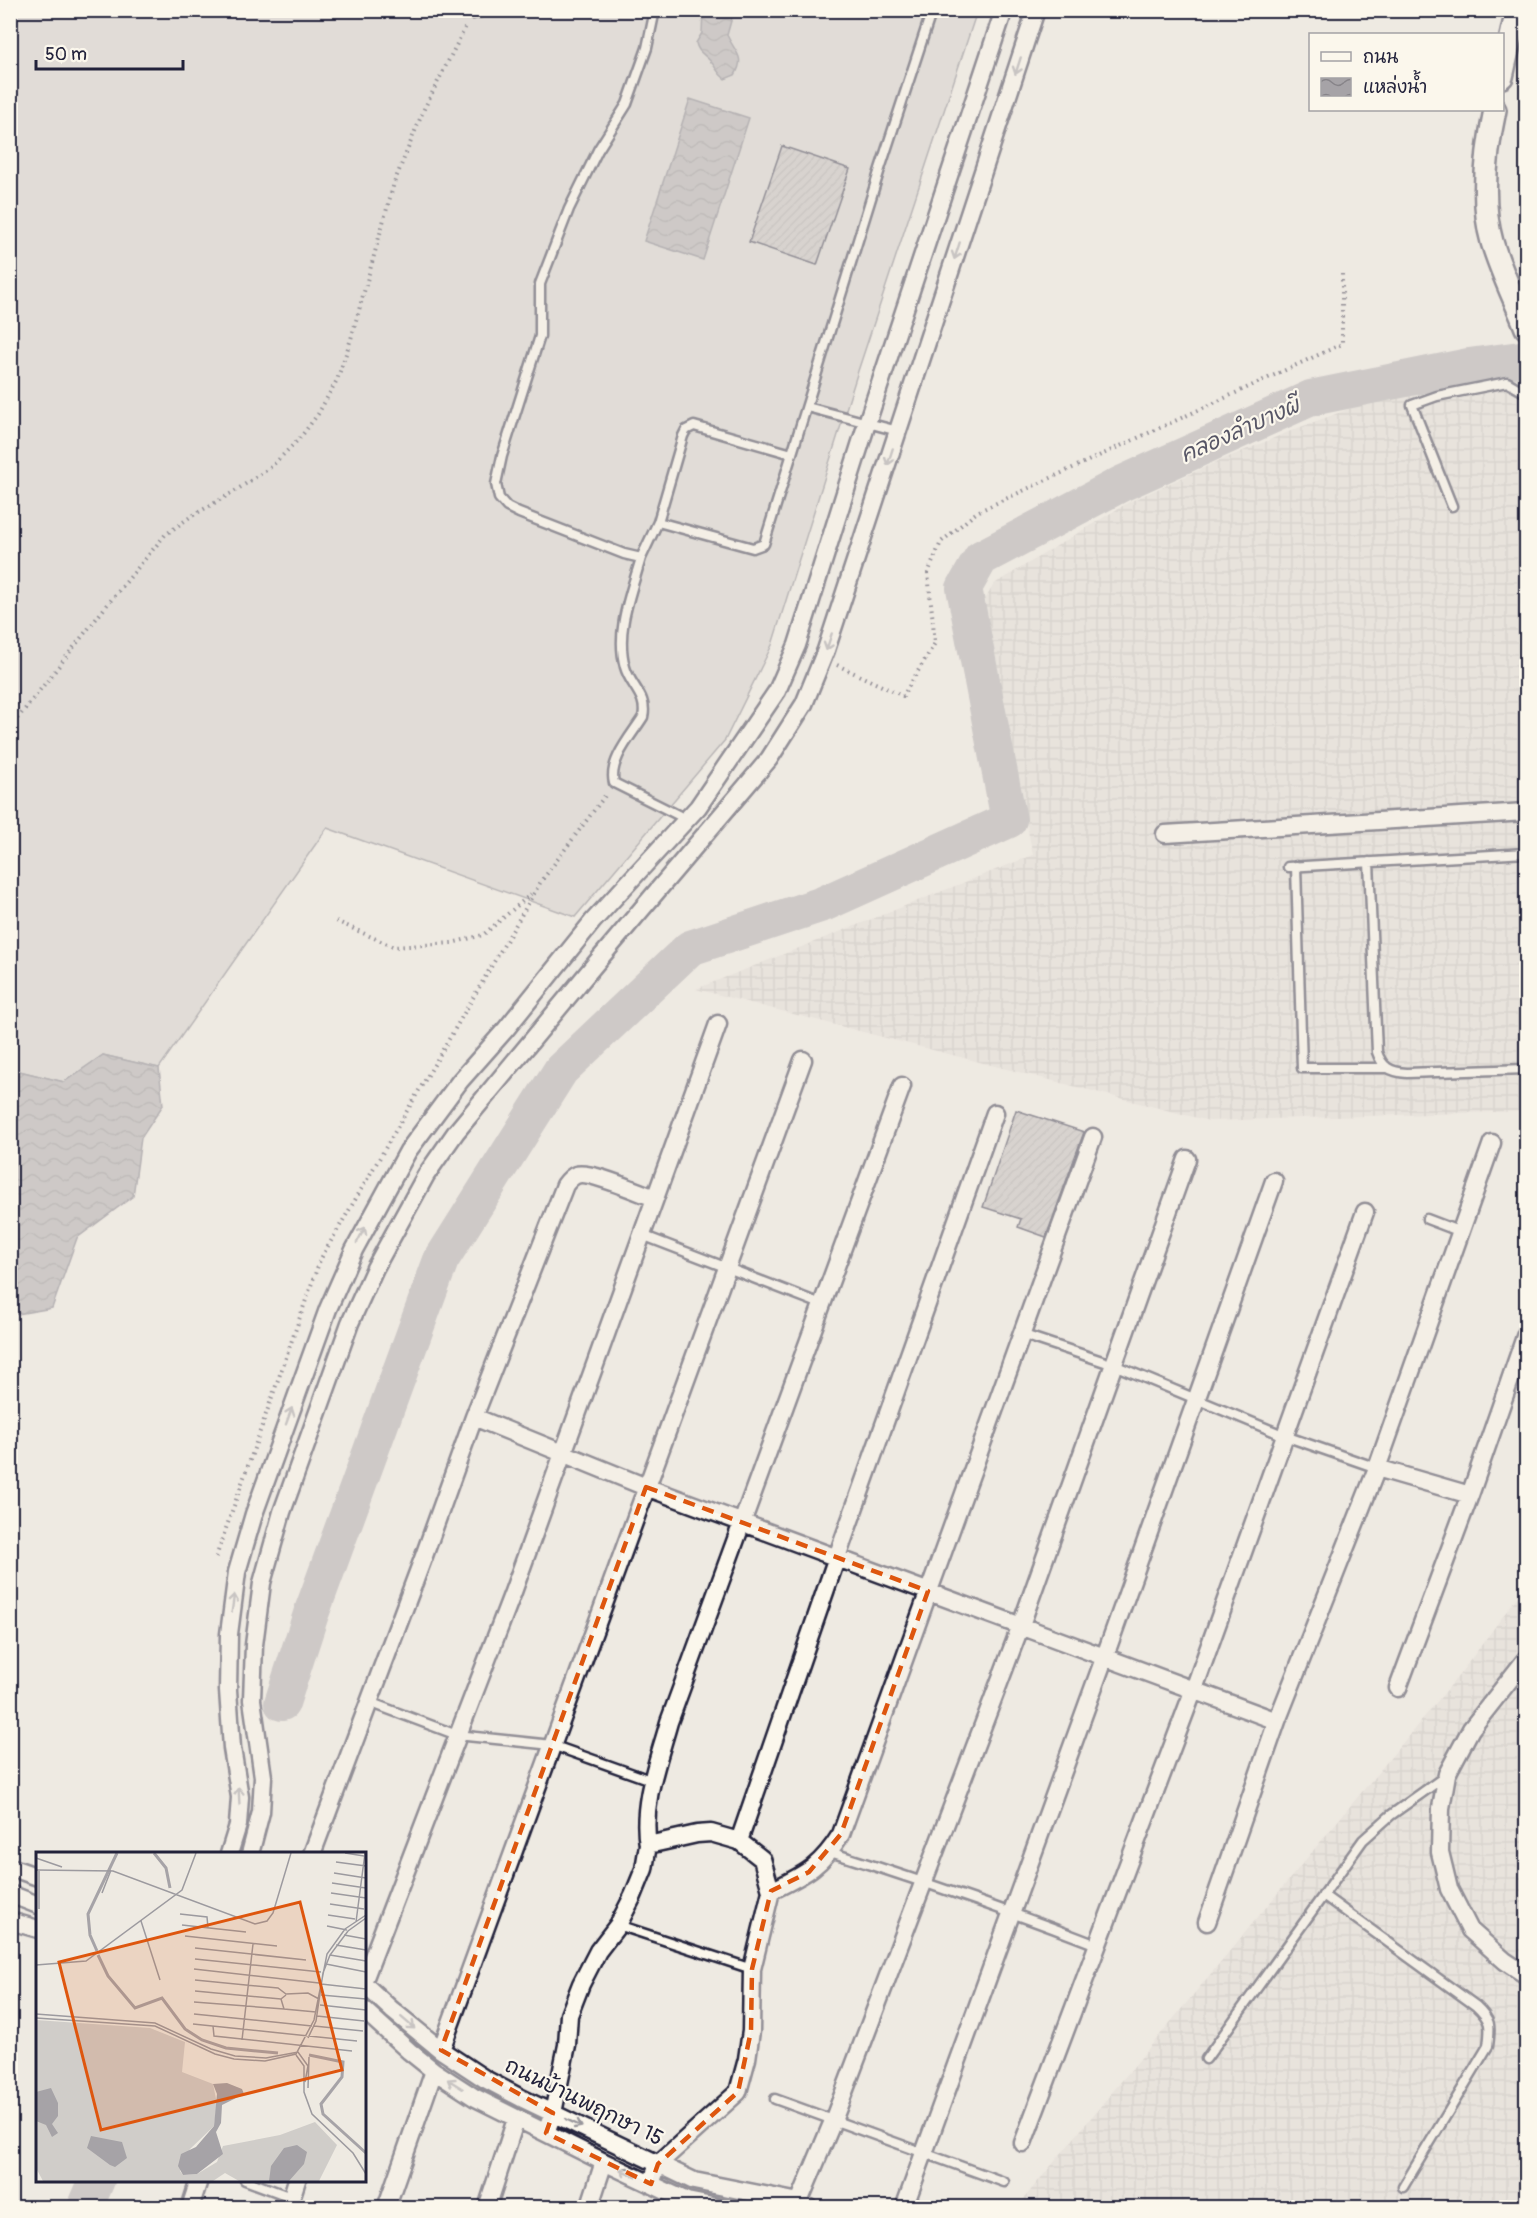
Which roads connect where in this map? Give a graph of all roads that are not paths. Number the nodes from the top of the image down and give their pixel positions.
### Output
1 (488, 10) edge
2 (655, 10) edge
3 (932, 10) edge
4 (1004, 10) edge
5 (1036, 10) edge
6 (1517, 10) edge
7 (475, 12) edge
8 (1504, 71) edge
9 (1495, 111) edge
10 (1527, 328) edge
11 (1527, 393) edge
12 (807, 407) junction
13 (867, 423) junction
14 (898, 431) junction
15 (792, 454) junction
16 (1452, 506) dead end
17 (658, 522) junction
18 (641, 558) junction
19 (1527, 812) edge
20 (686, 819) junction
21 (1165, 834) dead end
22 (1527, 853) edge
23 (1369, 862) junction
24 (718, 1024) dead end
25 (803, 1060) dead end
26 (1388, 1068) junction
27 (1527, 1069) edge
28 (902, 1086) dead end
29 (995, 1113) dead end
30 (1093, 1137) dead end
31 (1492, 1143) dead end
32 (1187, 1159) dead end
33 (1274, 1181) dead end
34 (655, 1198) junction
35 (1365, 1212) dead end
36 (1427, 1219) dead end
37 (1461, 1232) junction
38 (642, 1235) junction
39 (726, 1267) junction
40 (821, 1304) junction
41 (1021, 1334) junction
42 (1527, 1335) edge
43 (1114, 1365) junction
44 (1520, 1369) edge
45 (1197, 1398) junction
46 (474, 1417) junction
47 (1285, 1436) junction
48 (564, 1452) junction
49 (1377, 1468) junction
50 (646, 1487) junction
51 (1470, 1495) junction
52 (741, 1522) junction
53 (837, 1557) junction
54 (928, 1591) junction
55 (1021, 1625) junction
56 (1105, 1656) junction
57 (1527, 1659) edge
58 (1398, 1688) dead end
59 (1194, 1689) junction
60 (368, 1701) junction
61 (1277, 1721) junction
62 (457, 1735) junction
63 (552, 1745) junction
64 (1447, 1774) junction
65 (653, 1781) junction
66 (739, 1842) junction
67 (648, 1845) junction
68 (230, 1852) edge
69 (251, 1852) edge
70 (313, 1852) edge
71 (830, 1852) junction
72 (10, 1867) edge
73 (36, 1876) edge
74 (924, 1881) junction
75 (771, 1892) junction
76 (10, 1894) edge
77 (1323, 1895) junction
78 (36, 1904) edge
79 (1011, 1911) junction
80 (10, 1921) edge
81 (1207, 1922) dead end
82 (618, 1925) junction
83 (36, 1928) edge
84 (1098, 1945) junction
85 (752, 1969) junction
86 (1527, 1974) edge
87 (366, 1977) edge
88 (366, 1984) edge
89 (366, 2012) edge
90 (441, 2050) junction
91 (1206, 2060) dead end
92 (434, 2071) junction
93 (775, 2099) dead end
94 (553, 2113) junction
95 (516, 2119) junction
96 (833, 2121) junction
97 (546, 2133) junction
98 (1023, 2143) dead end
99 (922, 2153) junction
100 (604, 2162) junction
101 (658, 2164) junction
102 (694, 2181) junction
103 (199, 2182) edge
104 (247, 2182) edge
105 (297, 2182) edge
106 (1004, 2182) dead end
107 (651, 2184) junction
108 (1403, 2187) dead end
109 (290, 2202) edge
110 (686, 2204) edge
111 (805, 2205) edge
112 (190, 2208) edge
113 (386, 2208) edge
114 (486, 2208) edge
115 (590, 2208) edge
116 (722, 2208) edge
117 (904, 2208) edge

1 - 7 lane
2 - 18 lane
3 - 12 lane
4 - 13 street
5 -> 14 street
6 - 8 street
9 - 10 street
11 - 16 lane
12 - 13 lane
12 - 15 lane
13 - 14 lane
13 - 20 street
14 -> 69 street
15 - 17 lane
15 - 17 lane
17 - 18 lane
18 - 20 lane
19 - 21 street
68 -> 20 street
22 - 23 lane
23 - 26 lane
23 - 26 lane
24 - 34 street
25 - 39 street
26 - 27 lane
28 - 40 street
29 - 53 street
30 - 41 street
31 - 37 street
32 - 43 street
33 - 45 street
34 - 38 street
34 - 46 street
35 - 47 street
36 - 37 lane
37 - 49 street
38 - 39 lane
38 - 48 street
39 - 40 lane
39 - 50 street
40 - 52 street
41 - 43 lane
41 - 54 street
42 - 44 street
43 - 45 lane
43 - 55 street
44 - 51 street
45 - 47 lane
45 - 56 street
46 - 48 street
46 - 60 street
47 - 49 lane
47 - 59 street
48 - 50 street
48 - 62 street
49 - 51 street
49 - 61 street
50 - 52 street
50 - 63 street
51 - 58 street
52 - 53 street
52 - 65 street
53 - 54 street
53 - 66 street
54 - 55 street
54 - 71 street
55 - 56 street
55 - 74 street
56 - 59 street
56 - 79 street
57 - 64 street
59 - 61 street
59 - 84 street
60 - 62 lane
60 - 70 street
61 - 81 street
62 - 63 lane
62 - 87 street
63 - 65 lane
63 - 90 street
64 - 77 lane
64 - 86 street
65 - 67 street
66 - 67 street
66 - 75 street
67 - 82 street
71 - 74 lane
71 - 75 street
72 - 73 street
74 - 79 lane
74 - 96 street
75 - 85 street
76 - 78 street
77 - 91 lane
77 - 108 lane
79 - 84 lane
79 - 99 street
80 - 83 street
82 - 85 lane
82 - 94 street
84 - 98 street
85 - 101 street
88 -> 90 street, ถนนบ้านพฤกษา 15
89 - 92 street, ถนนบ้านพฤกษา 15
90 - 94 street, ถนนบ้านพฤกษา 15
95 -> 92 street, ถนนบ้านพฤกษา 15
92 - 113 street
93 - 96 lane
94 - 97 street
94 -> 101 street, ถนนบ้านพฤกษา 15
95 - 97 street, ถนนบ้านพฤกษา 15
95 - 114 street
96 - 99 lane
96 - 111 street
97 - 100 street, ถนนบ้านพฤกษา 15
99 - 106 lane
99 - 117 street
107 -> 100 street, ถนนบ้านพฤกษา 15
100 - 115 street
101 - 102 street, ถนนบ้านพฤกษา 15
101 - 107 street
102 - 110 street
102 - 111 street, ถนนบ้านพฤกษา 15
103 - 112 street
104 - 109 lane
105 - 109 street
107 - 110 street, ถนนบ้านพฤกษา 15
110 - 116 street, ถนนบ้านพฤกษา 15

